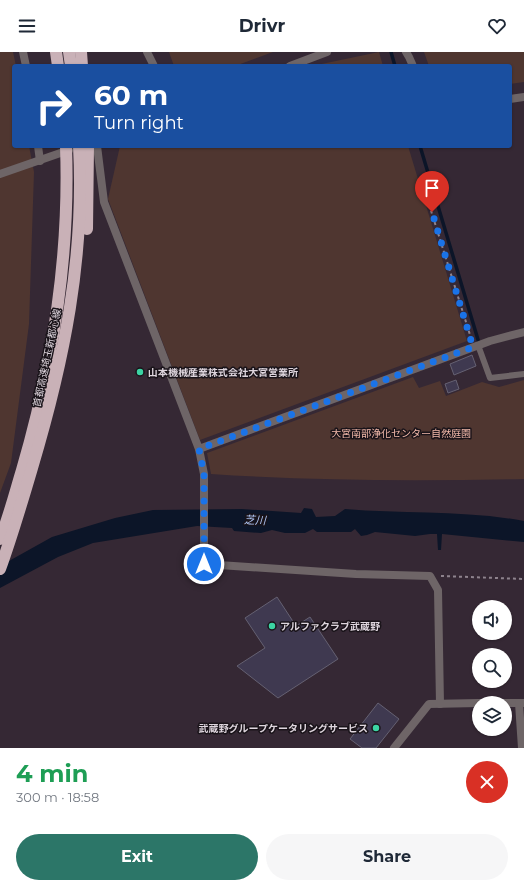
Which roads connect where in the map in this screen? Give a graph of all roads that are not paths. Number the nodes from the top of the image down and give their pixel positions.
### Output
1 (23, 52) edge
2 (56, 52) edge
3 (69, 52) edge
4 (80, 52) edge
5 (147, 52) edge
6 (327, 52) edge
7 (406, 52) edge
8 (26, 64) edge
9 (58, 64) edge
10 (71, 64) edge
11 (82, 64) edge
12 (153, 64) edge
13 (295, 64) edge
14 (412, 64) edge
15 (524, 97) edge
16 (512, 99) edge
17 (38, 148) edge
18 (66, 148) edge
19 (74, 148) edge
20 (79, 148) edge
21 (88, 148) edge
22 (97, 148) edge
23 (40, 161) junction
24 (0, 174) edge
25 (72, 298) junction
26 (524, 332) edge
27 (476, 346) junction
28 (524, 374) edge
29 (199, 449) junction
30 (0, 539) edge
31 (0, 569) edge
32 (472, 703) edge
33 (522, 703) edge
34 (440, 704) junction
35 (394, 748) edge
36 (522, 748) edge

1 - 8 street
2 - 9 highway
3 - 10 highway
4 - 11 highway
5 - 12 street
6 - 13 street
7 - 14 street
15 - 16 street
17 - 23 street
18 - 30 highway, 首都高速埼玉新都心線
19 - 23 street
20 - 25 highway, 首都高速埼玉新都心線
21 - 25 highway
22 - 29 street
23 - 24 street
25 - 31 highway, 首都高速埼玉新都心線
26 - 27 street
27 - 28 lane
27 - 29 street
29 - 34 street
32 - 34 street
33 - 36 street
34 - 35 street

